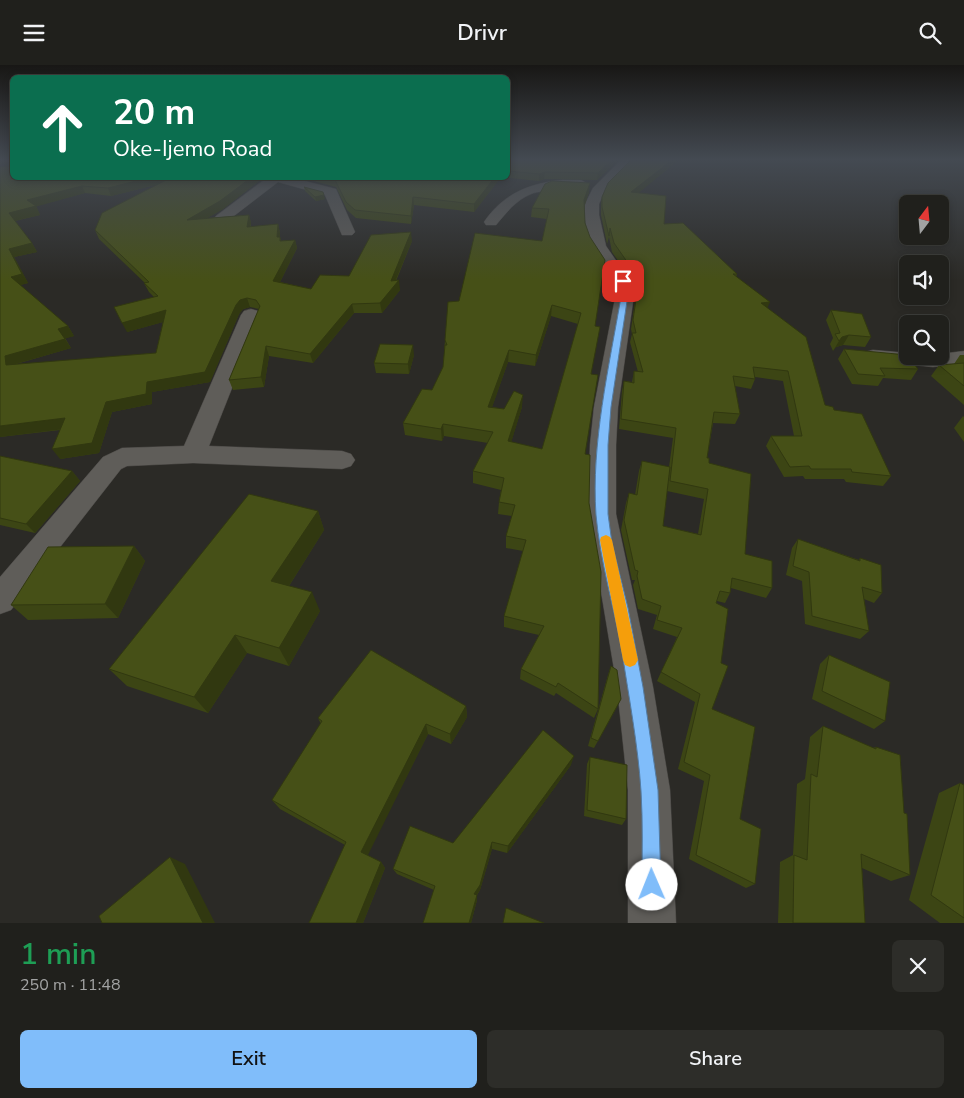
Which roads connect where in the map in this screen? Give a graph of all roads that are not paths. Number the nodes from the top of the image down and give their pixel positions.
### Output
1 (247, 200) edge
2 (334, 200) edge
3 (511, 200) edge
4 (593, 200) edge
5 (221, 219) edge
6 (491, 222) dead end
7 (347, 232) dead end
8 (251, 315) dead end
9 (854, 354) edge
10 (964, 357) edge
11 (193, 454) junction
12 (342, 460) dead end
13 (0, 599) edge
14 (652, 923) edge

1 - 5 street
2 - 7 street
3 - 6 street
4 - 14 street
8 - 11 street
9 - 10 street
11 - 12 street
11 - 13 street

